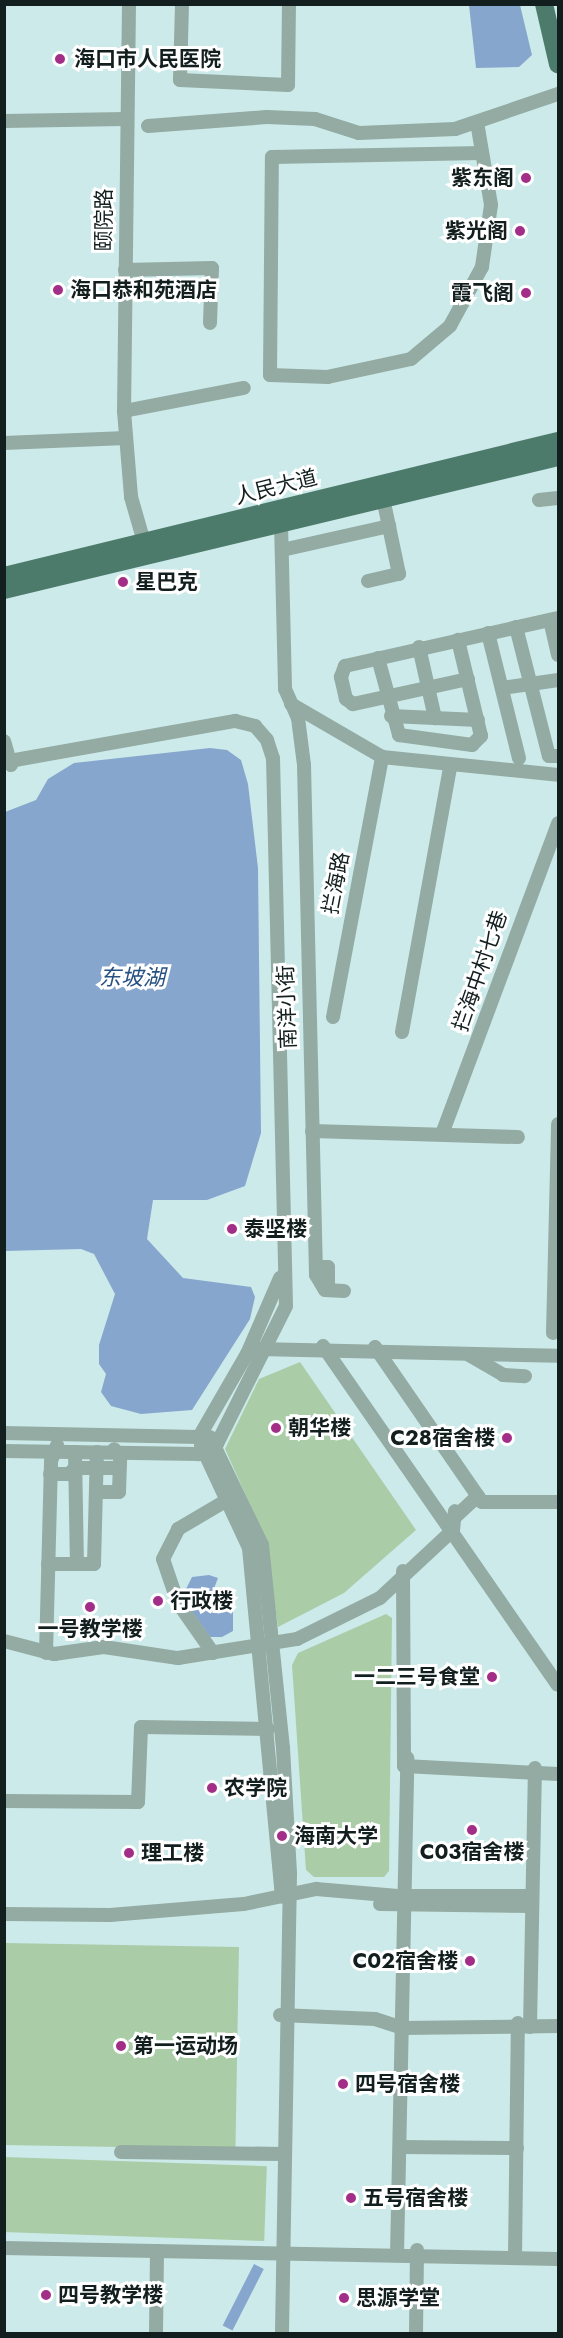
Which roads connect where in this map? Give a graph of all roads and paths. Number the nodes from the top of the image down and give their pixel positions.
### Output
1 (129, 4) edge
2 (182, 4) edge
3 (289, 4) edge
4 (544, 4) edge
5 (553, 4) edge
6 (558, 26) edge
7 (558, 64) edge
8 (558, 94) edge
9 (125, 119) junction
10 (4, 121) edge
11 (477, 122) junction
12 (148, 126) dead end
13 (376, 132) junction
14 (483, 153) junction
15 (376, 155) junction
16 (125, 270) junction
17 (210, 323) dead end
18 (244, 387) dead end
19 (124, 411) junction
20 (126, 438) junction
21 (558, 441) edge
22 (4, 443) edge
23 (558, 457) edge
24 (383, 498) junction
25 (558, 498) edge
26 (539, 500) dead end
27 (281, 523) junction
28 (388, 526) junction
29 (144, 542) junction
30 (282, 550) junction
31 (4, 576) edge
32 (368, 581) dead end
33 (4, 590) edge
34 (554, 619) edge
35 (516, 627) junction
36 (488, 633) junction
37 (458, 640) junction
38 (419, 647) junction
39 (558, 655) edge
40 (378, 658) junction
41 (468, 679) junction
42 (558, 680) edge
43 (530, 684) junction
44 (428, 688) junction
45 (502, 688) junction
46 (387, 697) junction
47 (290, 702) junction
48 (392, 716) junction
49 (435, 718) junction
50 (478, 720) junction
51 (4, 741) edge
52 (558, 756) edge
53 (382, 757) junction
54 (519, 758) dead end
55 (7, 764) edge
56 (450, 767) junction
57 (558, 775) edge
58 (558, 823) edge
59 (333, 1017) dead end
60 (402, 1032) dead end
61 (558, 1124) edge
62 (312, 1131) junction
63 (442, 1134) junction
64 (518, 1137) dead end
65 (557, 1177) edge
66 (556, 1260) edge
67 (344, 1291) dead end
68 (553, 1333) dead end
69 (258, 1347) junction
70 (327, 1348) junction
71 (377, 1349) junction
72 (463, 1352) junction
73 (558, 1354) edge
74 (525, 1376) dead end
75 (4, 1433) edge
76 (57, 1434) junction
77 (203, 1434) junction
78 (114, 1435) junction
79 (208, 1448) junction
80 (4, 1451) edge
81 (57, 1451) junction
82 (75, 1452) junction
83 (97, 1452) junction
84 (114, 1452) junction
85 (75, 1468) junction
86 (96, 1468) junction
87 (119, 1468) junction
88 (50, 1474) junction
89 (96, 1492) junction
90 (478, 1496) junction
91 (232, 1497) junction
92 (558, 1502) edge
93 (450, 1529) junction
94 (48, 1564) junction
95 (77, 1564) junction
96 (406, 1570) junction
97 (4, 1641) edge
98 (266, 1645) junction
99 (46, 1653) junction
100 (213, 1653) junction
101 (545, 1662) junction
102 (558, 1678) edge
103 (558, 1685) edge
104 (268, 1729) junction
105 (409, 1764) junction
106 (558, 1768) edge
107 (528, 1770) junction
108 (558, 1773) edge
109 (4, 1801) edge
110 (285, 1900) junction
111 (407, 1901) junction
112 (532, 1901) junction
113 (4, 1916) edge
114 (284, 2012) junction
115 (404, 2024) junction
116 (558, 2025) edge
117 (521, 2026) junction
118 (402, 2147) junction
119 (514, 2148) junction
120 (121, 2152) dead end
121 (282, 2154) junction
122 (4, 2246) edge
123 (280, 2250) junction
124 (157, 2251) junction
125 (410, 2252) junction
126 (558, 2253) edge
127 (512, 2255) junction
128 (558, 2259) edge
129 (156, 2334) edge
130 (275, 2334) edge
131 (282, 2334) edge
132 (416, 2334) edge
133 (421, 2334) edge

1 - 9 street, 颐院路
2 - 3 street
4 - 7 main road
5 - 6 main road
8 - 11 street
9 - 10 street
9 - 16 street, 颐院路
11 - 13 street
11 - 14 street
12 - 13 street
13 - 15 street
14 - 15 street
14 - 15 street
16 - 17 street
16 - 19 street, 颐院路
18 - 19 street
19 - 20 street, 颐院路
20 - 22 street
20 - 29 street, 颐院路
21 - 29 main road, 人民大道
23 - 24 main road, 人民大道
24 - 27 main road, 人民大道
24 - 28 street
25 - 26 street
27 - 30 street, 南洋小街
27 - 33 main road, 人民大道
28 - 30 street
28 - 32 street
29 - 31 main road, 人民大道
30 - 47 street, 南洋小街
34 - 35 street
34 - 39 street
35 - 36 street
35 - 43 street
36 - 37 street
36 - 45 street
37 - 38 street
37 - 41 street
38 - 40 street
38 - 44 street
40 - 46 street
40 - 46 street
41 - 44 street
41 - 50 street
42 - 43 street
43 - 45 street
43 - 52 street
44 - 46 street
44 - 49 street
45 - 54 street
46 - 48 street
47 - 53 street
47 - 62 street, 南洋小街
48 - 49 street
48 - 50 street
49 - 50 street
51 - 55 street
53 - 56 street
53 - 59 street, 拦海路
55 - 69 street
56 - 57 street
56 - 60 street
58 - 63 street, 拦海中村七巷
61 - 65 street
62 - 63 street
62 - 67 street, 南洋小街
63 - 64 street
65 - 66 street
66 - 68 street
69 - 70 street
69 - 77 street
69 - 79 street
70 - 71 street
70 - 93 street
71 - 72 street
71 - 90 street
72 - 73 street
72 - 74 street
75 - 76 street
76 - 78 street
76 - 81 street
77 - 78 street
77 - 79 street
78 - 84 street
79 - 84 street
79 - 91 street
80 - 81 street
81 - 82 street
81 - 88 street
82 - 83 street
82 - 85 street
83 - 84 street
83 - 86 street
84 - 87 street
85 - 86 street
85 - 88 street
85 - 95 street
86 - 87 street
86 - 89 street
87 - 89 street
88 - 94 street
89 - 95 street
90 - 92 street
90 - 93 street
91 - 98 street
91 - 100 street
93 - 96 street
93 - 101 street
94 - 95 street
94 - 99 street
96 - 98 street
96 - 105 street
97 - 99 street
98 - 100 street
98 - 104 street
98 - 110 street
99 - 100 street
101 - 102 street
101 - 103 street
104 - 109 street
104 - 110 street
105 - 107 street
105 - 111 street
106 - 107 street
107 - 108 street
107 - 112 street
110 - 111 street
110 - 113 street
110 - 114 street
111 - 112 street
111 - 115 street
112 - 117 street
114 - 115 street
114 - 121 street
115 - 117 street
115 - 118 street
116 - 117 street
117 - 119 street
118 - 119 street
118 - 125 street
119 - 127 street
120 - 121 street
121 - 123 street
122 - 123 street
122 - 124 street
123 - 124 street
123 - 125 street
123 - 130 street
123 - 131 street
124 - 129 street
125 - 127 street
125 - 132 street
125 - 133 street
126 - 127 street
127 - 128 street

